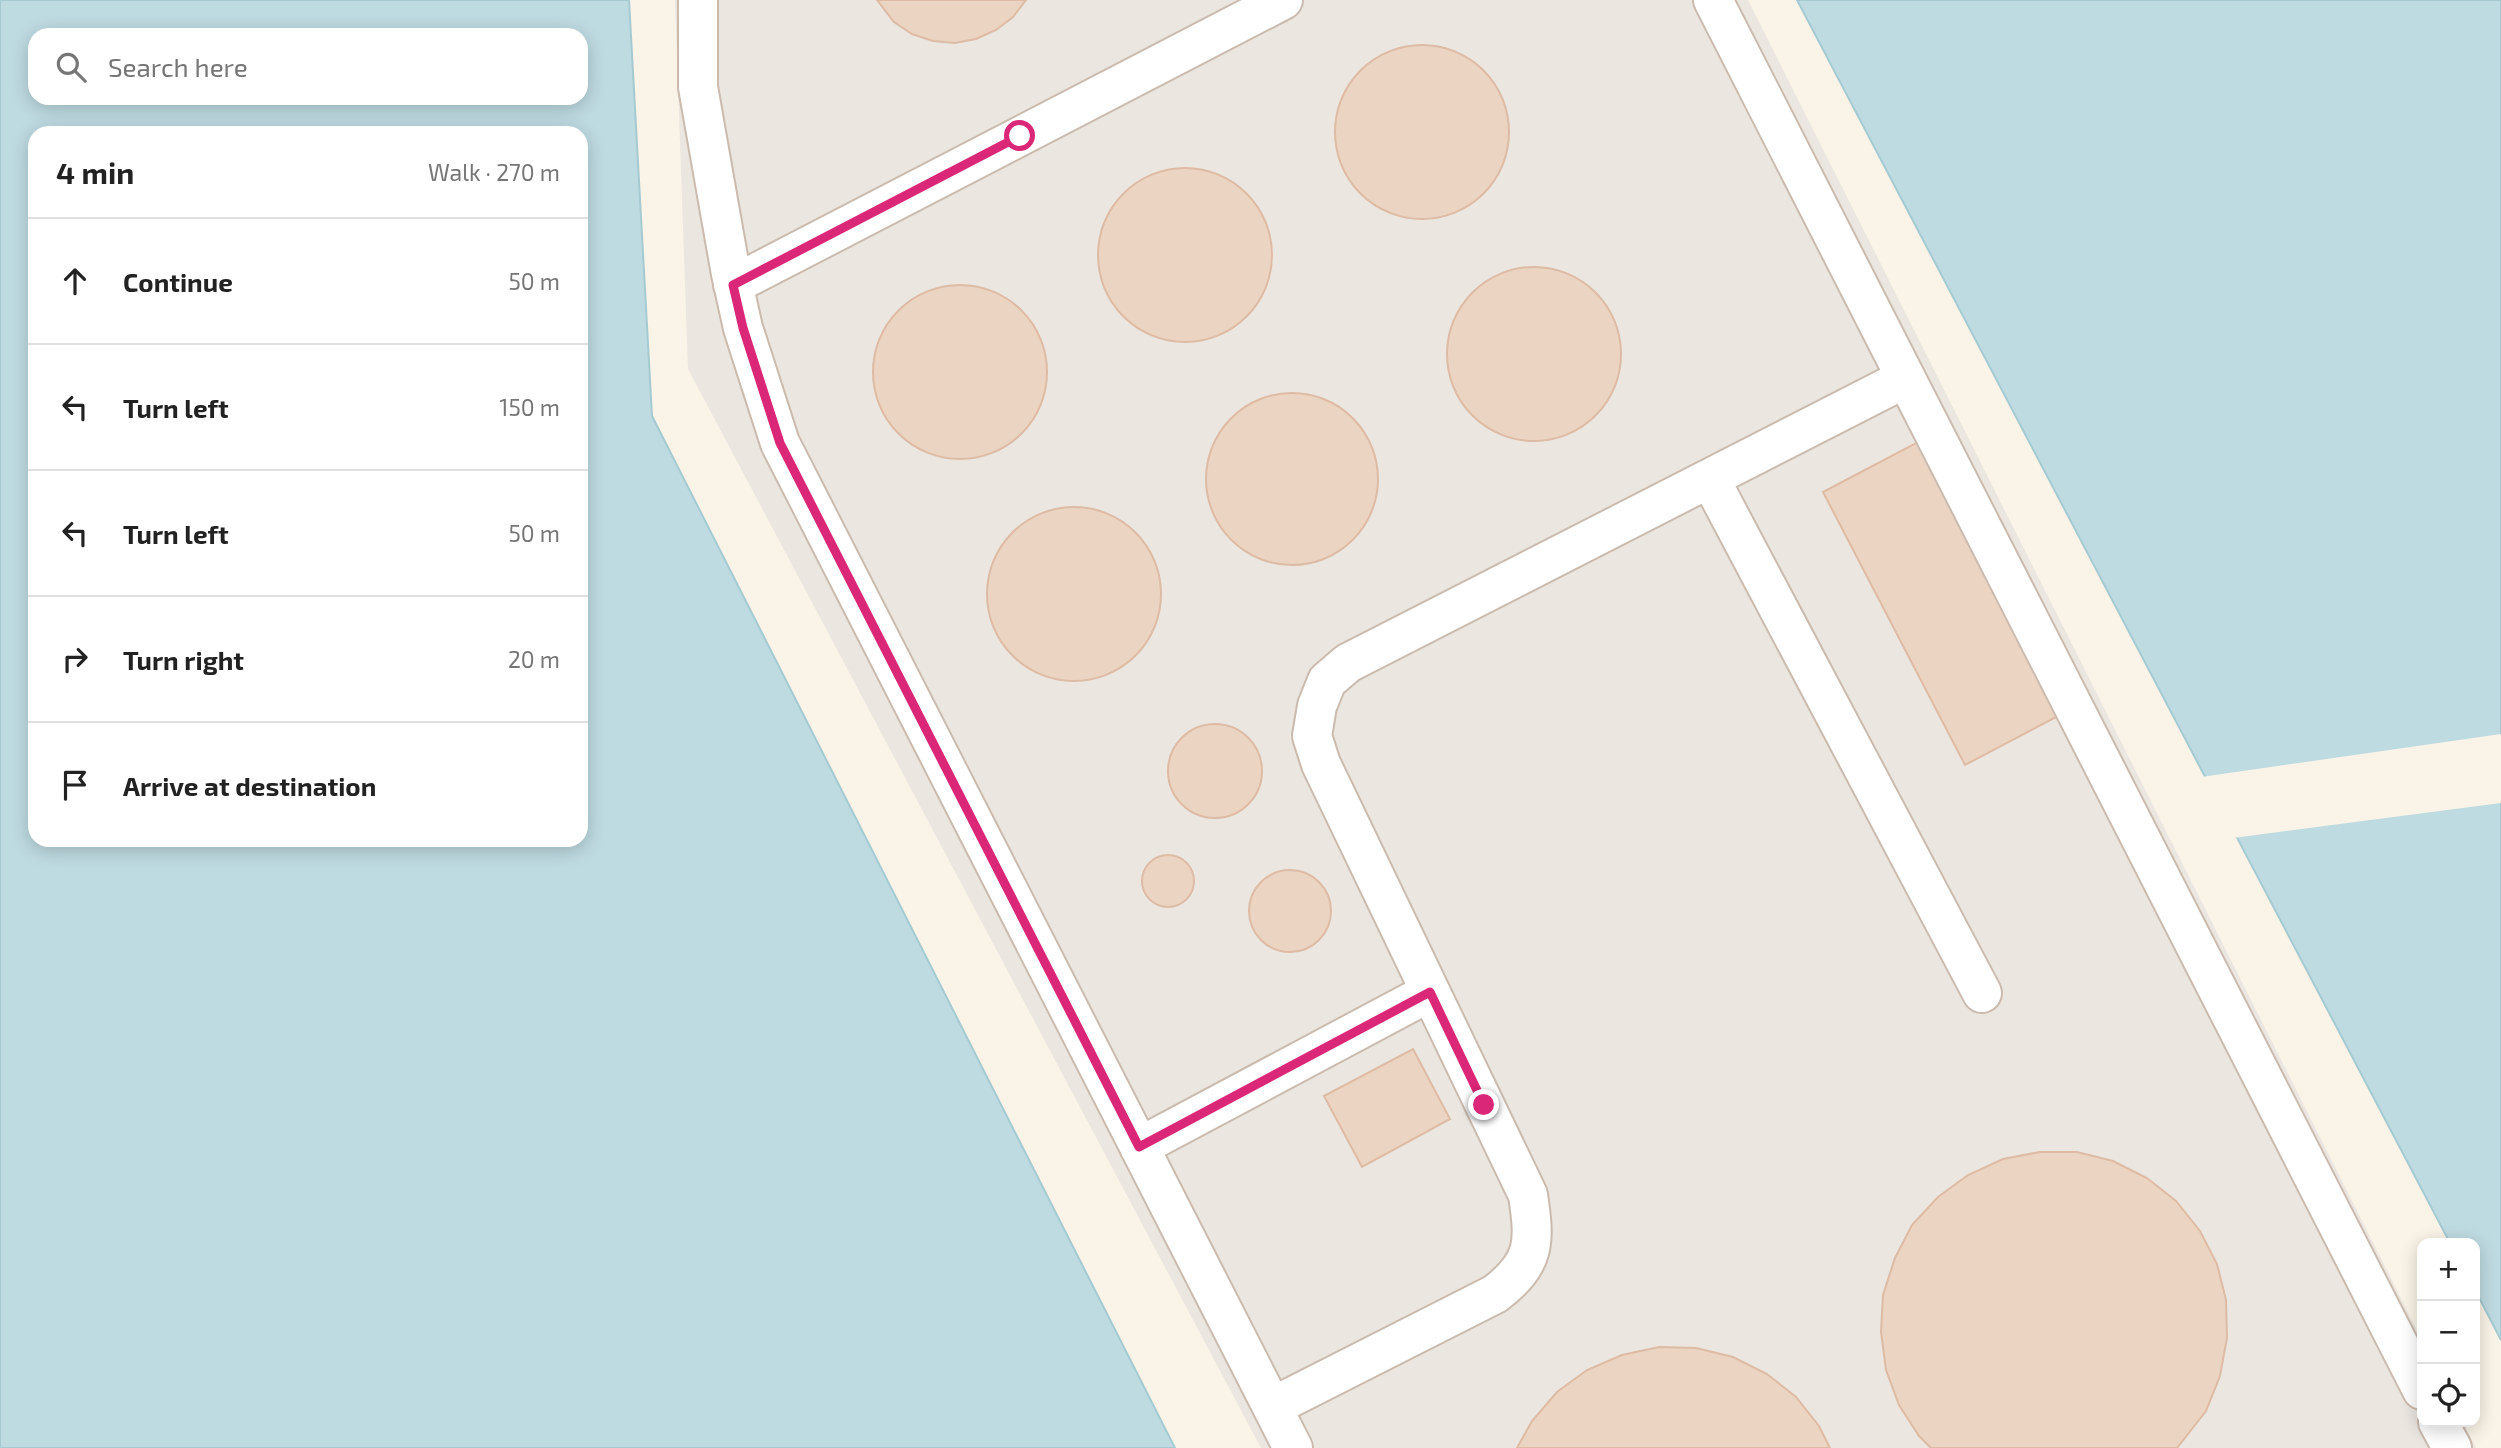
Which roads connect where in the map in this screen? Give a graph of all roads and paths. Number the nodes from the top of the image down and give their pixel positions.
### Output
1 (698, 0) edge
2 (1283, 0) edge
3 (1713, 0) edge
4 (733, 285) junction
5 (1906, 378) junction
6 (1710, 479) junction
7 (1430, 992) junction
8 (1982, 993) dead end
9 (1139, 1147) junction
10 (2417, 1380) edge
11 (1272, 1407) junction
12 (2441, 1427) edge
13 (1293, 1448) edge
14 (2452, 1448) edge

1 - 4 lane
2 - 4 lane
3 - 5 lane
4 - 9 lane
5 - 6 lane
5 - 10 lane
6 - 7 lane
6 - 8 lane
7 - 9 lane
7 - 11 lane
9 - 11 lane
11 - 13 lane
12 - 14 lane

